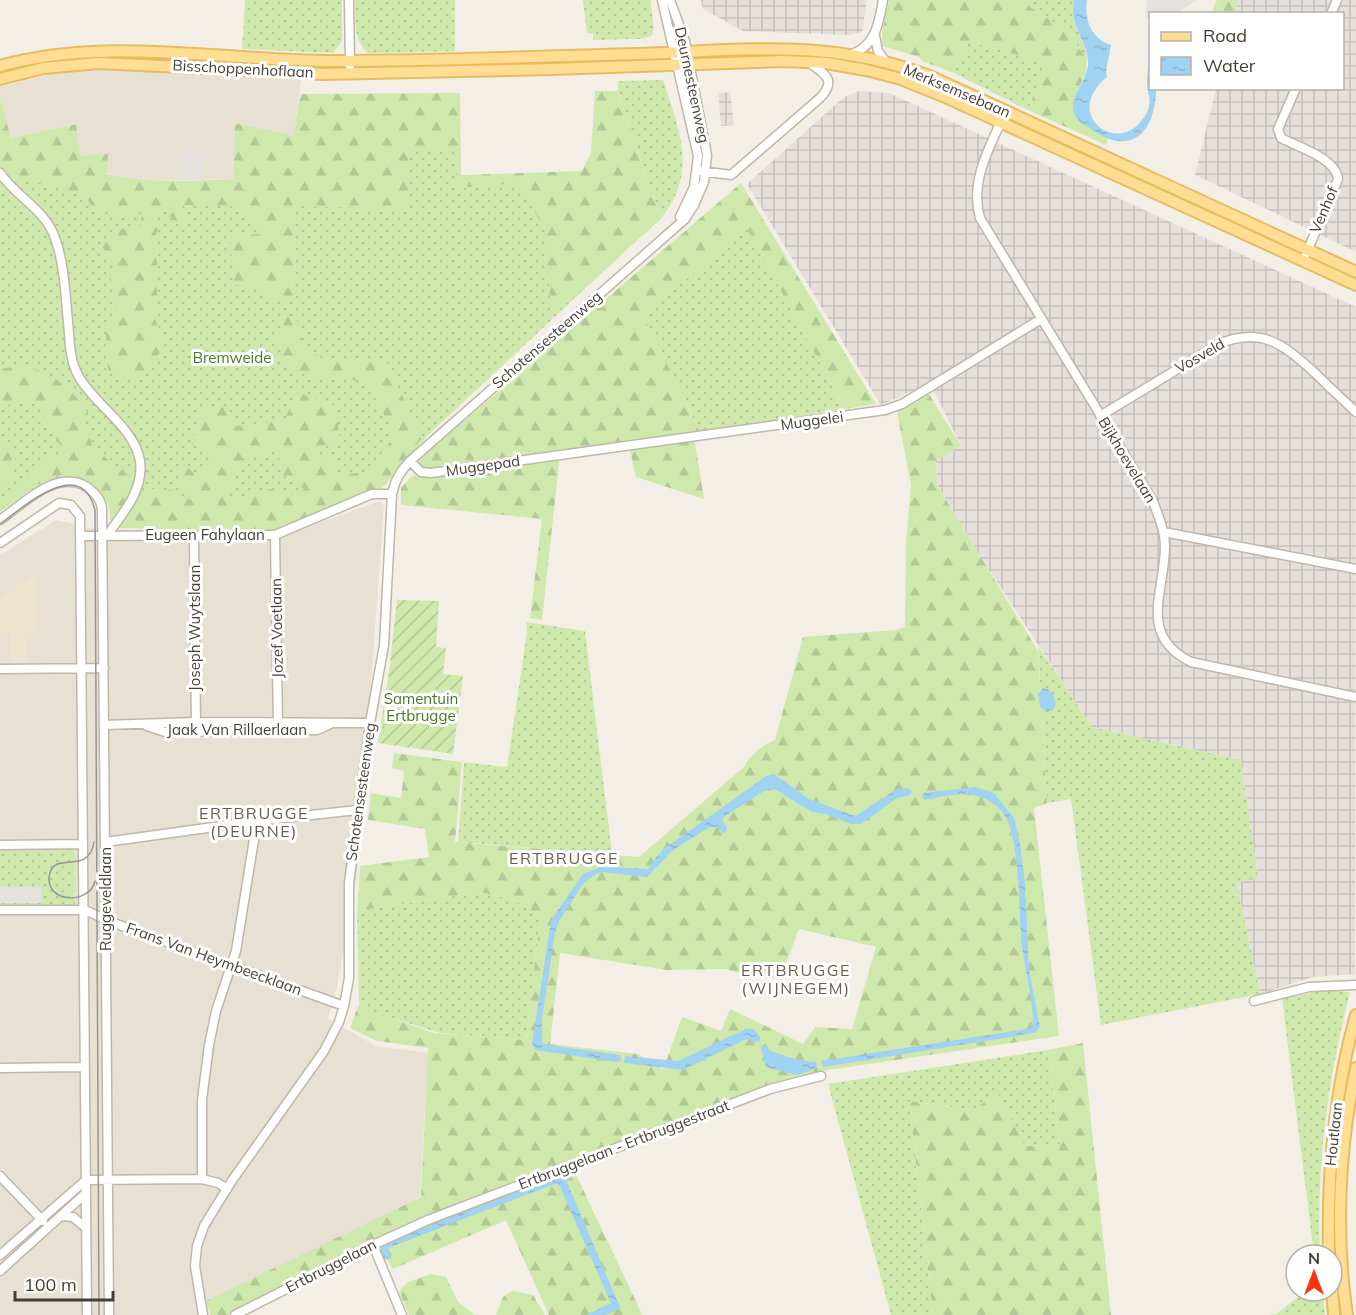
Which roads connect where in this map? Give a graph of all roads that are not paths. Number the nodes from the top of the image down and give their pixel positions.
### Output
1 (349, 0) edge
2 (663, 0) edge
3 (670, 0) edge
4 (883, 0) edge
5 (875, 33) junction
6 (687, 52) junction
7 (675, 53) junction
8 (852, 54) junction
9 (455, 59) joint
10 (350, 61) junction
11 (808, 62) junction
12 (886, 62) junction
13 (677, 65) junction
14 (688, 65) junction
15 (0, 66) edge
16 (487, 70) joint
17 (350, 73) junction
18 (1, 79) edge
19 (1295, 90) edge
20 (1006, 111) junction
21 (1001, 122) junction
22 (702, 171) junction
23 (0, 173) edge
24 (663, 238) joint
25 (1307, 249) junction
26 (1303, 260) junction
27 (1356, 272) edge
28 (1356, 285) edge
29 (1041, 319) junction
30 (1356, 412) edge
31 (1100, 416) junction
32 (560, 455) joint
33 (410, 461) junction
34 (392, 494) junction
35 (0, 520) edge
36 (1164, 532) junction
37 (105, 535) junction
38 (194, 535) junction
39 (275, 535) junction
40 (81, 536) junction
41 (0, 543) edge
42 (1356, 569) edge
43 (82, 668) junction
44 (104, 668) junction
45 (0, 669) edge
46 (1356, 697) edge
47 (279, 721) junction
48 (336, 722) junction
49 (370, 723) junction
50 (104, 725) junction
51 (196, 727) junction
52 (278, 731) junction
53 (357, 810) junction
54 (257, 821) junction
55 (106, 842) junction
56 (80, 844) junction
57 (0, 845) edge
58 (0, 910) edge
59 (85, 910) junction
60 (106, 920) junction
61 (230, 965) junction
62 (1356, 985) edge
63 (1254, 1001) dead end
64 (344, 1006) junction
65 (1356, 1015) edge
66 (84, 1067) junction
67 (0, 1068) edge
68 (1356, 1068) edge
69 (821, 1076) dead end
70 (0, 1176) edge
71 (202, 1179) junction
72 (90, 1180) junction
73 (108, 1180) junction
74 (227, 1189) junction
75 (86, 1194) junction
76 (61, 1216) junction
77 (41, 1219) junction
78 (428, 1220) joint
79 (48, 1227) junction
80 (86, 1228) junction
81 (1329, 1243) edge
82 (373, 1245) junction
83 (0, 1255) edge
84 (0, 1271) edge
85 (87, 1315) edge
86 (109, 1315) edge
87 (203, 1315) edge
88 (235, 1315) edge
89 (402, 1315) edge
90 (1347, 1315) edge

1 - 10 street
2 - 7 street, Deurnesteenweg
3 - 6 street, Deurnesteenweg
4 - 5 street
5 - 8 street
5 - 12 street
6 - 7 main road, Merksemsebaan
6 - 8 main road, Merksemsebaan
6 - 14 street, Deurnesteenweg
7 - 9 main road, Merksemsebaan
7 - 13 street, Deurnesteenweg
8 - 12 main road, Merksemsebaan
9 - 10 main road, Bisschoppenhoflaan
10 - 15 main road, Bisschoppenhoflaan
10 - 17 street
11 - 14 main road, Merksemsebaan
11 - 21 main road, Merksemsebaan
11 - 22 street
12 - 20 main road, Merksemsebaan
13 - 14 main road, Merksemsebaan
13 - 16 main road, Merksemsebaan
13 - 22 street, Deurnesteenweg
14 - 22 street, Deurnesteenweg
15 - 18 street
16 - 17 main road, Bisschoppenhoflaan
17 - 18 main road, Bisschoppenhoflaan
19 - 25 street, Venhof
20 - 21 street, Bijkhoevelaan
20 - 25 main road, Merksemsebaan
21 - 26 main road, Merksemsebaan
21 - 29 street, Bijkhoevelaan
22 - 24 street, Deurnesteenweg
23 - 37 street
24 - 33 street, Schotensesteenweg
25 - 26 street, Venhof
25 - 27 main road, Merksemsebaan
26 - 28 main road, Merksemsebaan
29 - 31 street, Bijkhoevelaan
29 - 32 street, Muggelei
30 - 31 street, Vosveld
31 - 36 street, Bijkhoevelaan
32 - 33 street, Muggepad
33 - 34 street, Schotensesteenweg
34 - 39 street, Eugeen Fahylaan
34 - 49 street, Schotensesteenweg
35 - 37 street, Ruggeveldlaan
36 - 42 street
36 - 46 street, Bijkhoevelaan
37 - 38 street, Eugeen Fahylaan
37 - 40 street, Eugeen Fahylaan
37 - 44 street, Ruggeveldlaan
38 - 39 street, Eugeen Fahylaan
38 - 51 street, Joseph Wuytslaan
39 - 47 street, Jozef Voetlaan
40 - 41 street, Ruggeveldlaan
40 - 43 street, Ruggeveldlaan
43 - 44 street
43 - 45 street
43 - 56 street, Ruggeveldlaan
44 - 50 street, Ruggeveldlaan
47 - 48 street, Jaak Van Rillaerlaan
47 - 51 street, Jaak Van Rillaerlaan
47 - 52 street, Jozef Voetlaan
48 - 49 street, Jaak Van Rillaerlaan
48 - 52 street, Jaak Van Rillaerlaan
49 - 53 street, Schotensesteenweg
50 - 51 street, Jaak Van Rillaerlaan
50 - 55 street, Ruggeveldlaan
51 - 52 street, Jaak Van Rillaerlaan
53 - 54 street
53 - 64 street, Schotensesteenweg
54 - 55 street
54 - 61 street
55 - 60 street, Ruggeveldlaan
56 - 57 street
56 - 59 street, Ruggeveldlaan
58 - 59 street
59 - 60 street, Frans Van Heymbeecklaan
59 - 66 street, Ruggeveldlaan
60 - 61 street, Frans Van Heymbeecklaan
60 - 73 street, Ruggeveldlaan
61 - 64 street, Frans Van Heymbeecklaan
61 - 71 street
62 - 63 street
64 - 74 street, Schotensesteenweg
65 - 81 main road, Houtlaan
66 - 67 street
66 - 72 street, Ruggeveldlaan
68 - 90 main road, Houtlaan
69 - 78 street, Ertbruggelaan - Ertbruggestraat
70 - 77 street
71 - 73 street
71 - 74 street
72 - 73 street
72 - 75 street
72 - 77 street
73 - 86 street, Ruggeveldlaan
74 - 87 street, Schotensesteenweg
75 - 76 street
75 - 80 street
76 - 79 street
76 - 80 street
77 - 79 street
77 - 83 street
78 - 82 street, Ertbruggelaan
79 - 84 street
80 - 85 street
82 - 88 street, Ertbruggelaan
82 - 89 street

